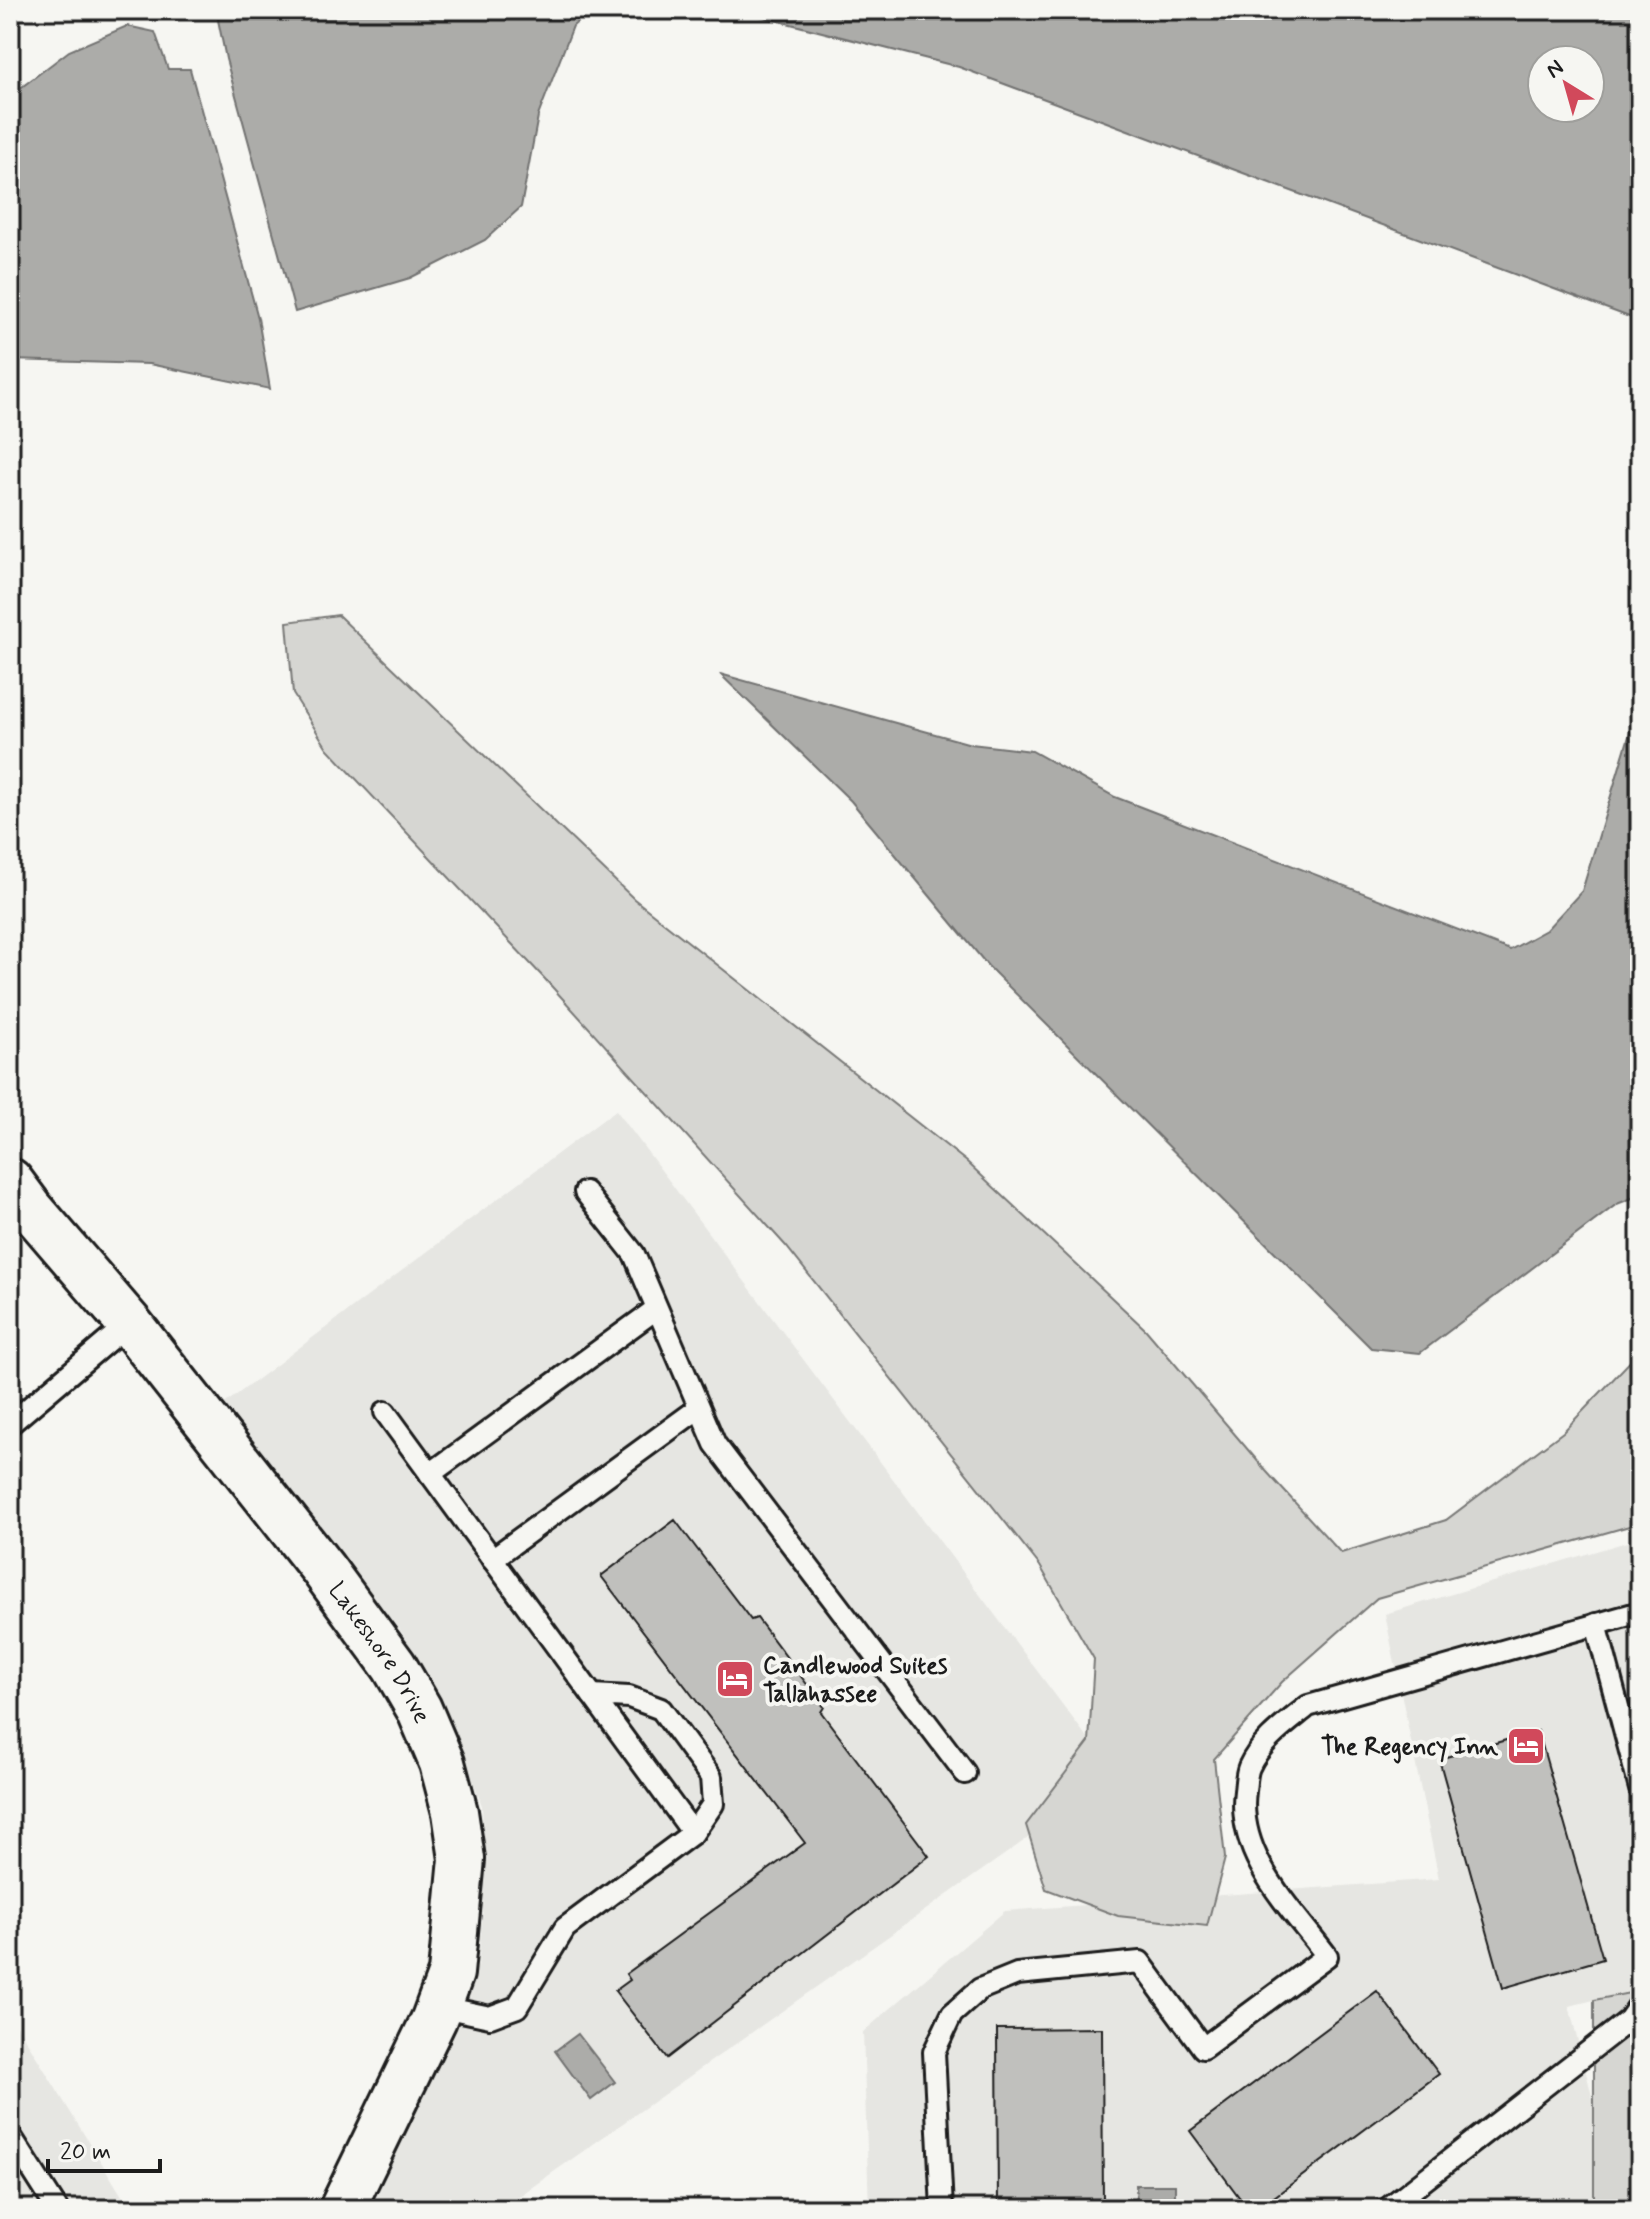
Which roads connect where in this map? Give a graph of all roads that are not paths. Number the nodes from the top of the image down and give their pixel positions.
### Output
1 (10, 1181) edge
2 (585, 1192) dead end
3 (656, 1309) junction
4 (129, 1323) junction
5 (699, 1408) junction
6 (385, 1412) dead end
7 (10, 1424) edge
8 (430, 1474) junction
9 (492, 1559) junction
10 (1640, 1612) edge
11 (1596, 1624) junction
12 (592, 1695) junction
13 (965, 1773) dead end
14 (1640, 1789) edge
15 (693, 1833) junction
16 (1640, 2004) edge
17 (438, 2006) junction
18 (10, 2135) edge
19 (57, 2209) edge
20 (342, 2209) edge
21 (942, 2209) edge
22 (1387, 2209) edge

1 - 4 street, Lakeshore Drive
2 - 3 lane
3 - 5 lane
3 - 8 lane
4 - 7 lane
4 - 17 street, Lakeshore Drive
5 - 9 lane
5 - 13 lane
6 - 8 lane
8 - 9 lane
9 - 12 lane
10 - 11 lane
11 - 14 lane
11 - 21 lane
12 - 15 lane
12 - 15 lane
15 - 17 lane
16 - 22 lane
17 - 20 street, Lakeshore Drive
18 - 19 lane

